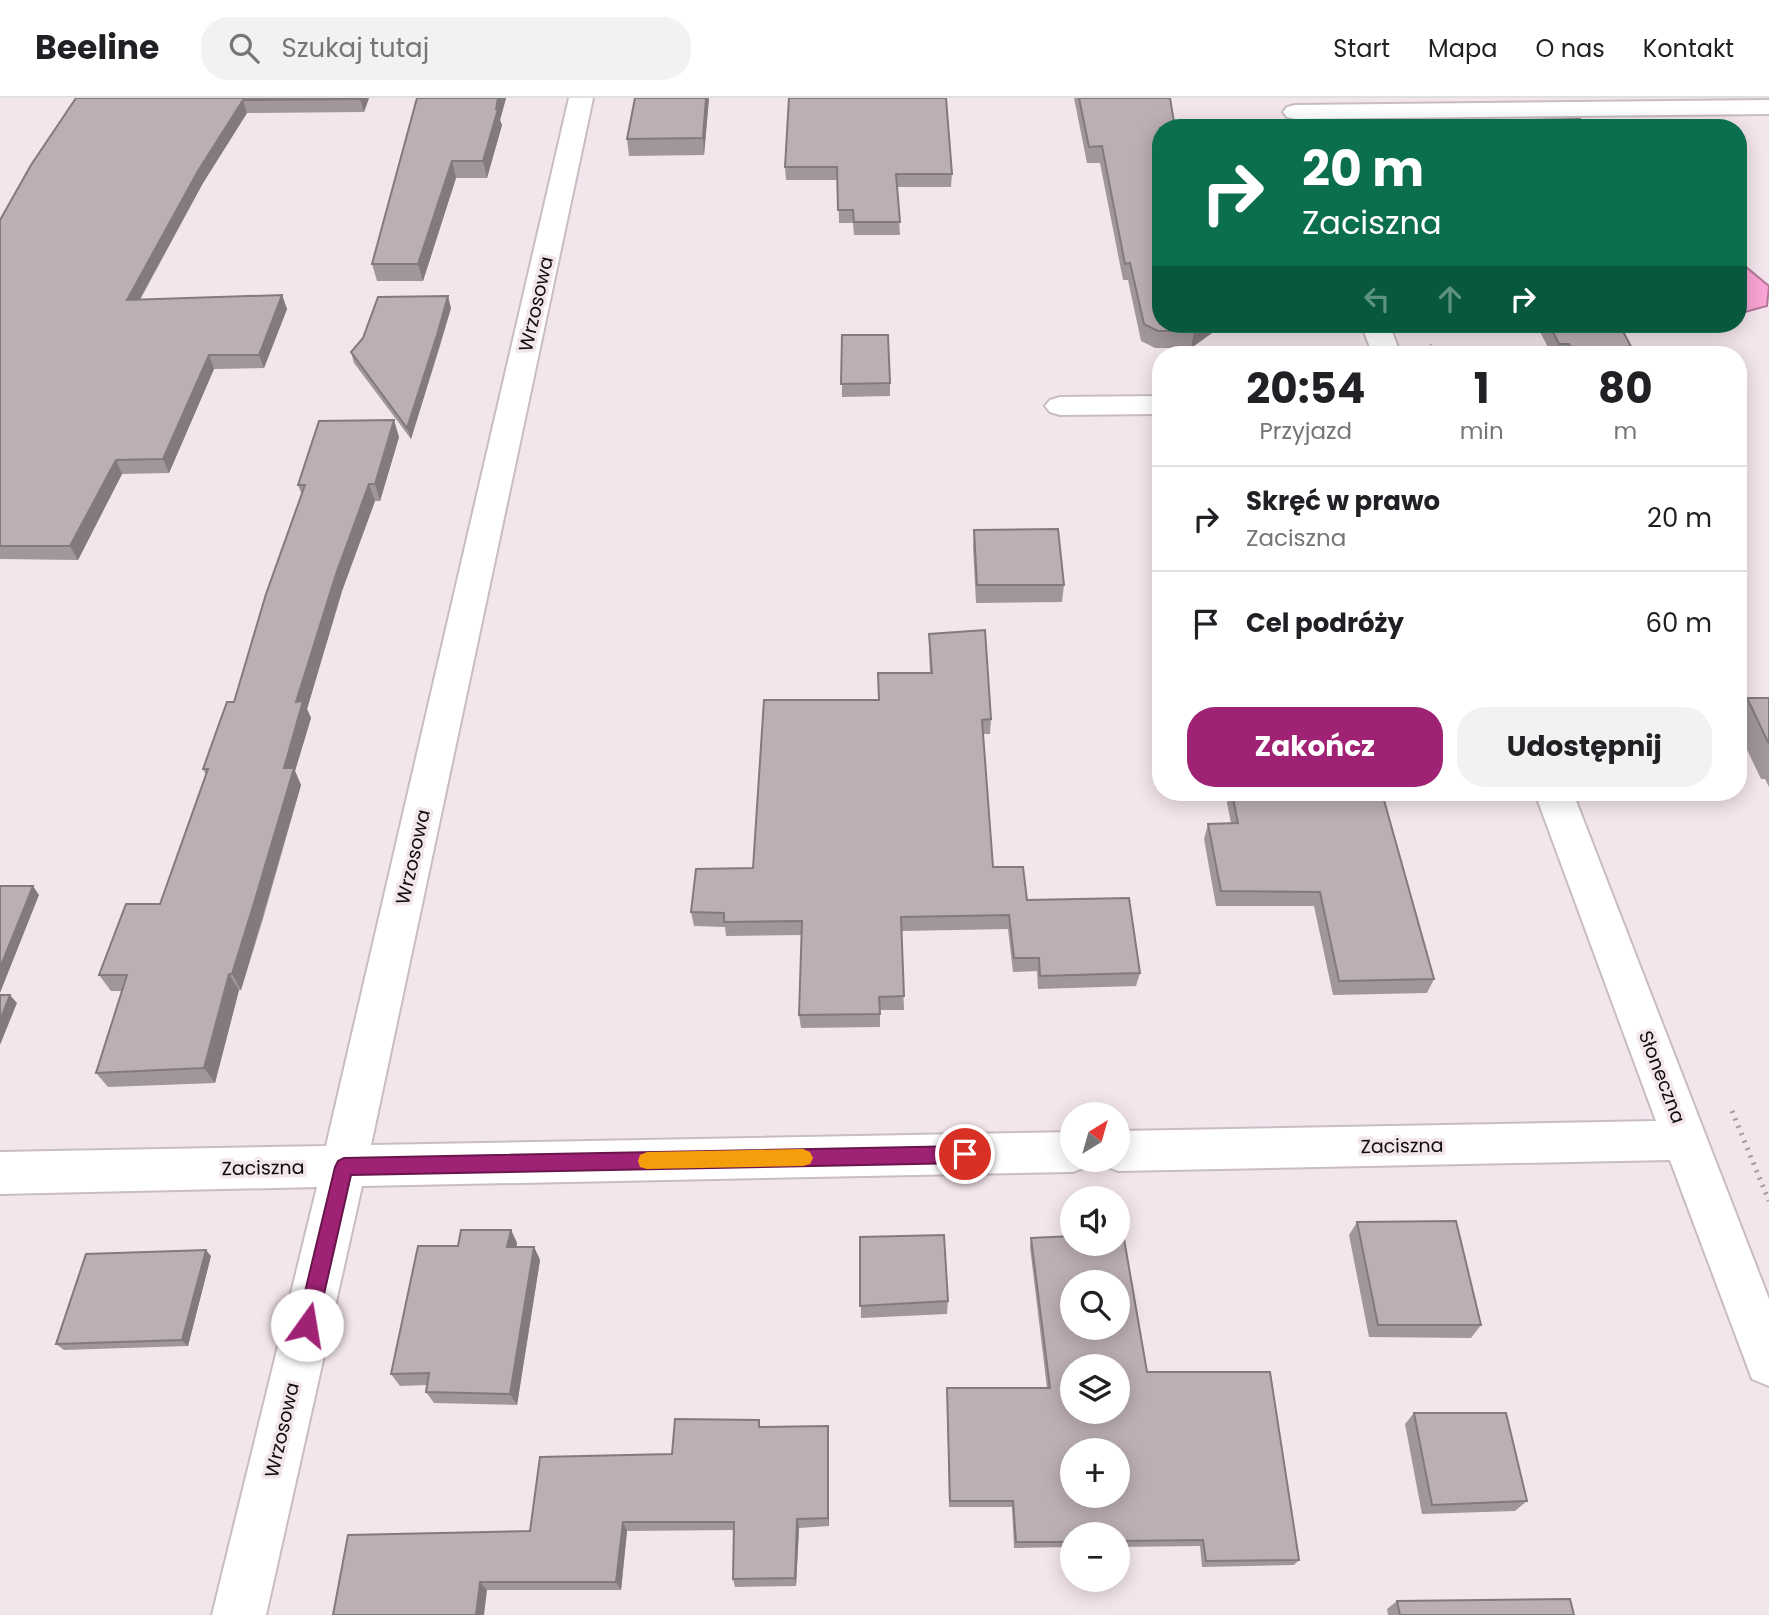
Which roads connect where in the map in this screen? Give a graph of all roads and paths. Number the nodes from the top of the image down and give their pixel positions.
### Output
1 (581, 98) edge
2 (1769, 107) edge
3 (1295, 112) edge
4 (1152, 405) edge
5 (1060, 406) dead end
6 (1557, 801) edge
7 (1686, 1140) junction
8 (1130, 1151) edge
9 (1060, 1152) edge
10 (344, 1167) junction
11 (0, 1173) edge
12 (1769, 1362) edge
13 (239, 1615) edge

1 - 10 street, Wrzosowa
2 - 3 street
4 - 5 street
6 - 7 street, Słoneczna
7 - 8 street, Zaciszna
7 - 12 street, Słoneczna
9 - 10 street, Zaciszna
10 - 11 street, Zaciszna
10 - 13 street, Wrzosowa

